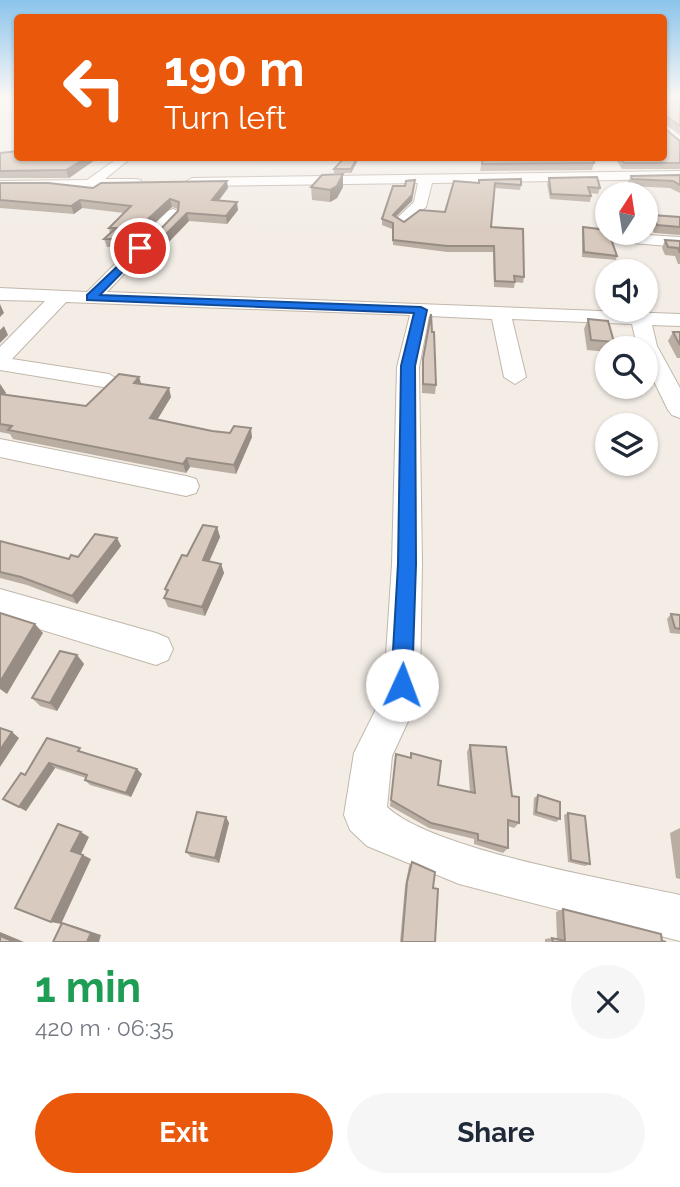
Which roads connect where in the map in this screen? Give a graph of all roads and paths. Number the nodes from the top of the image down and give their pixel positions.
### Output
1 (121, 161) edge
2 (680, 175) edge
3 (426, 179) junction
4 (146, 183) edge
5 (174, 183) edge
6 (90, 184) junction
7 (0, 185) edge
8 (173, 215) edge
9 (403, 220) edge
10 (658, 241) edge
11 (680, 242) edge
12 (0, 294) edge
13 (60, 297) junction
14 (91, 298) junction
15 (421, 310) junction
16 (501, 313) junction
17 (595, 316) edge
18 (658, 319) edge
19 (680, 320) edge
20 (641, 322) edge
21 (0, 359) edge
22 (0, 364) edge
23 (515, 377) dead end
24 (109, 381) edge
25 (680, 410) edge
26 (0, 448) edge
27 (187, 486) dead end
28 (0, 603) edge
29 (156, 649) dead end
30 (680, 918) edge

1 - 6 street
2 - 3 street
3 - 5 street
3 - 9 street
4 - 6 street
6 - 7 street
8 - 14 street
10 - 11 street
12 - 13 street
13 - 14 street
13 - 21 street
14 - 15 street
15 - 16 street
15 - 30 street
16 - 17 street
16 - 23 street
18 - 19 street
20 - 25 street
22 - 24 street
26 - 27 street
28 - 29 street

